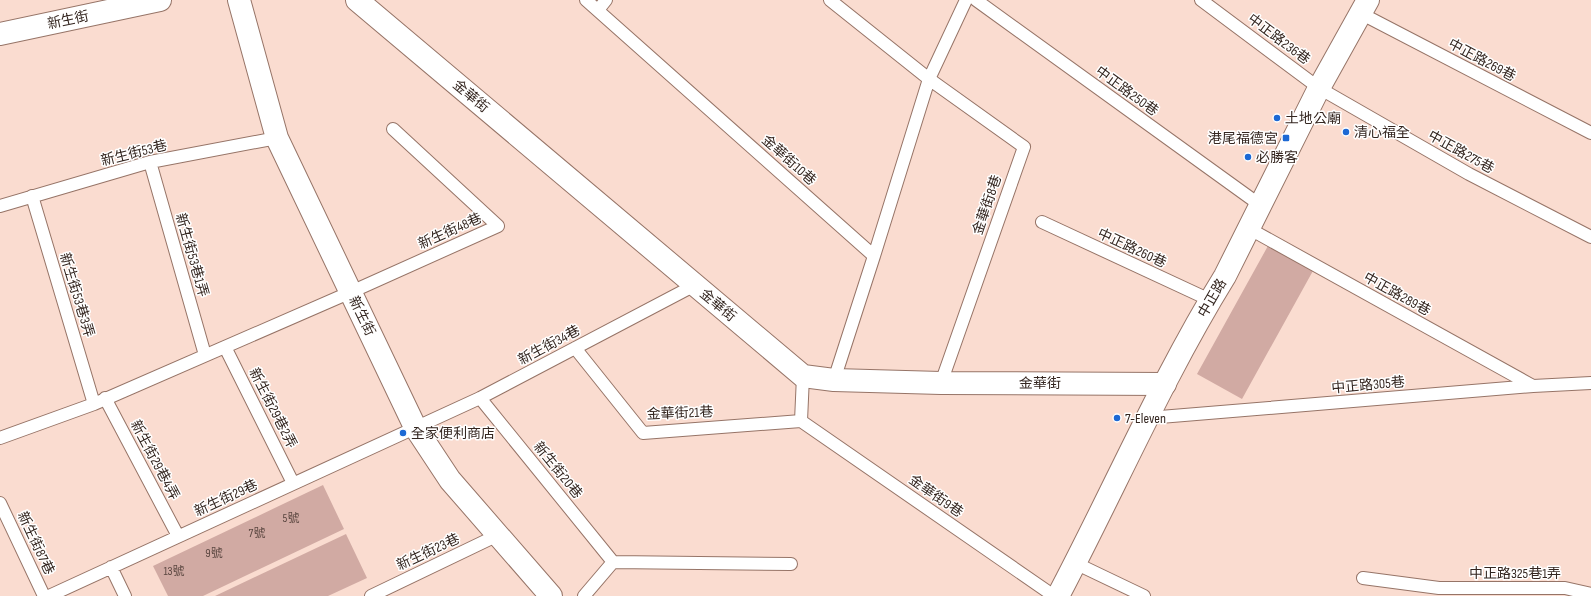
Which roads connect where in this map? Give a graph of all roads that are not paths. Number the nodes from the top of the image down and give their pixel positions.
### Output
1 (160, 0) edge
2 (239, 0) edge
3 (357, 0) edge
4 (586, 0) edge
5 (606, 0) edge
6 (830, 0) edge
7 (966, 0) edge
8 (976, 0) edge
9 (1201, 0) edge
10 (1364, 7) edge
11 (598, 10) junction
12 (0, 34) edge
13 (929, 79) junction
14 (1319, 88) junction
15 (393, 129) dead end
16 (1591, 133) edge
17 (277, 138) junction
18 (150, 162) junction
19 (32, 196) junction
20 (1260, 205) junction
21 (0, 206) edge
22 (1042, 222) dead end
23 (1248, 228) junction
24 (1591, 237) edge
25 (874, 256) junction
26 (695, 285) junction
27 (351, 292) junction
28 (1210, 300) junction
29 (225, 347) junction
30 (575, 348) junction
31 (205, 355) junction
32 (802, 376) junction
33 (834, 380) junction
34 (941, 382) junction
35 (1591, 383) edge
36 (1165, 384) junction
37 (1532, 386) junction
38 (106, 398) junction
39 (480, 398) junction
40 (94, 404) junction
41 (1148, 418) junction
42 (801, 421) junction
43 (416, 427) junction
44 (0, 438) edge
45 (293, 483) junction
46 (0, 503) edge
47 (178, 536) junction
48 (498, 536) junction
49 (613, 562) junction
50 (1076, 563) junction
51 (791, 564) dead end
52 (111, 567) junction
53 (1363, 578) dead end
54 (1438, 592) edge
55 (1591, 594) edge
56 (44, 596) edge
57 (49, 596) edge
58 (125, 596) edge
59 (371, 596) edge
60 (551, 596) edge
61 (584, 596) edge
62 (1054, 596) edge
63 (1058, 596) edge
64 (1144, 596) edge

1 - 12 street, 新生街
2 - 17 street, 新生街
3 - 26 street, 金華街
4 - 11 lane, 金華街10巷
5 - 11 lane
6 - 13 lane
7 - 13 lane
8 - 20 lane, 中正路250巷
9 - 14 lane, 中正路236巷
10 - 14 street, 中正路
10 - 16 lane, 中正路269巷
11 - 25 lane, 金華街10巷
13 - 25 lane
13 - 34 lane, 金華街8巷
14 - 20 street, 中正路
14 - 24 lane, 中正路275巷
15 - 27 lane, 新生街48巷
17 - 18 lane, 新生街53巷
17 - 27 street, 新生街
18 - 19 lane, 新生街53巷
18 - 31 lane, 新生街53巷1弄
19 - 21 lane, 新生街53巷
19 - 40 lane, 新生街53巷3弄
20 - 23 street, 中正路
22 - 28 lane, 中正路260巷
23 - 28 street, 中正路
23 - 37 lane, 中正路289巷
25 - 33 lane
26 - 30 lane, 新生街34巷
26 - 32 street, 金華街
27 - 29 lane
27 - 43 street, 新生街
28 - 36 street, 中正路
29 - 31 lane
29 - 45 lane, 新生街29巷2弄
30 - 39 lane, 新生街34巷
30 - 42 lane, 金華街21巷
31 - 38 lane
32 - 33 street, 金華街
32 - 42 lane
33 - 34 street, 金華街
34 - 36 street, 金華街
35 - 37 lane, 中正路305巷
36 - 41 street, 中正路
37 - 41 lane, 中正路305巷
38 - 40 lane
38 - 47 lane, 新生街29巷4弄
39 - 43 lane, 新生街34巷
39 - 49 lane, 新生街20巷
40 - 44 lane
41 - 50 street, 中正路
42 - 62 lane, 金華街9巷
43 - 45 lane, 新生街29巷
43 - 48 street, 新生街
45 - 47 lane, 新生街29巷
46 - 56 lane, 新生街87巷
47 - 52 lane, 新生街29巷
48 - 59 lane, 新生街23巷
48 - 60 street, 新生街
49 - 51 lane
49 - 61 lane
50 - 63 street, 中正路
50 - 64 lane
52 - 57 lane, 新生街29巷
52 - 58 lane
53 - 54 lane, 中正路325巷1弄
54 - 55 lane, 中正路325巷1弄

